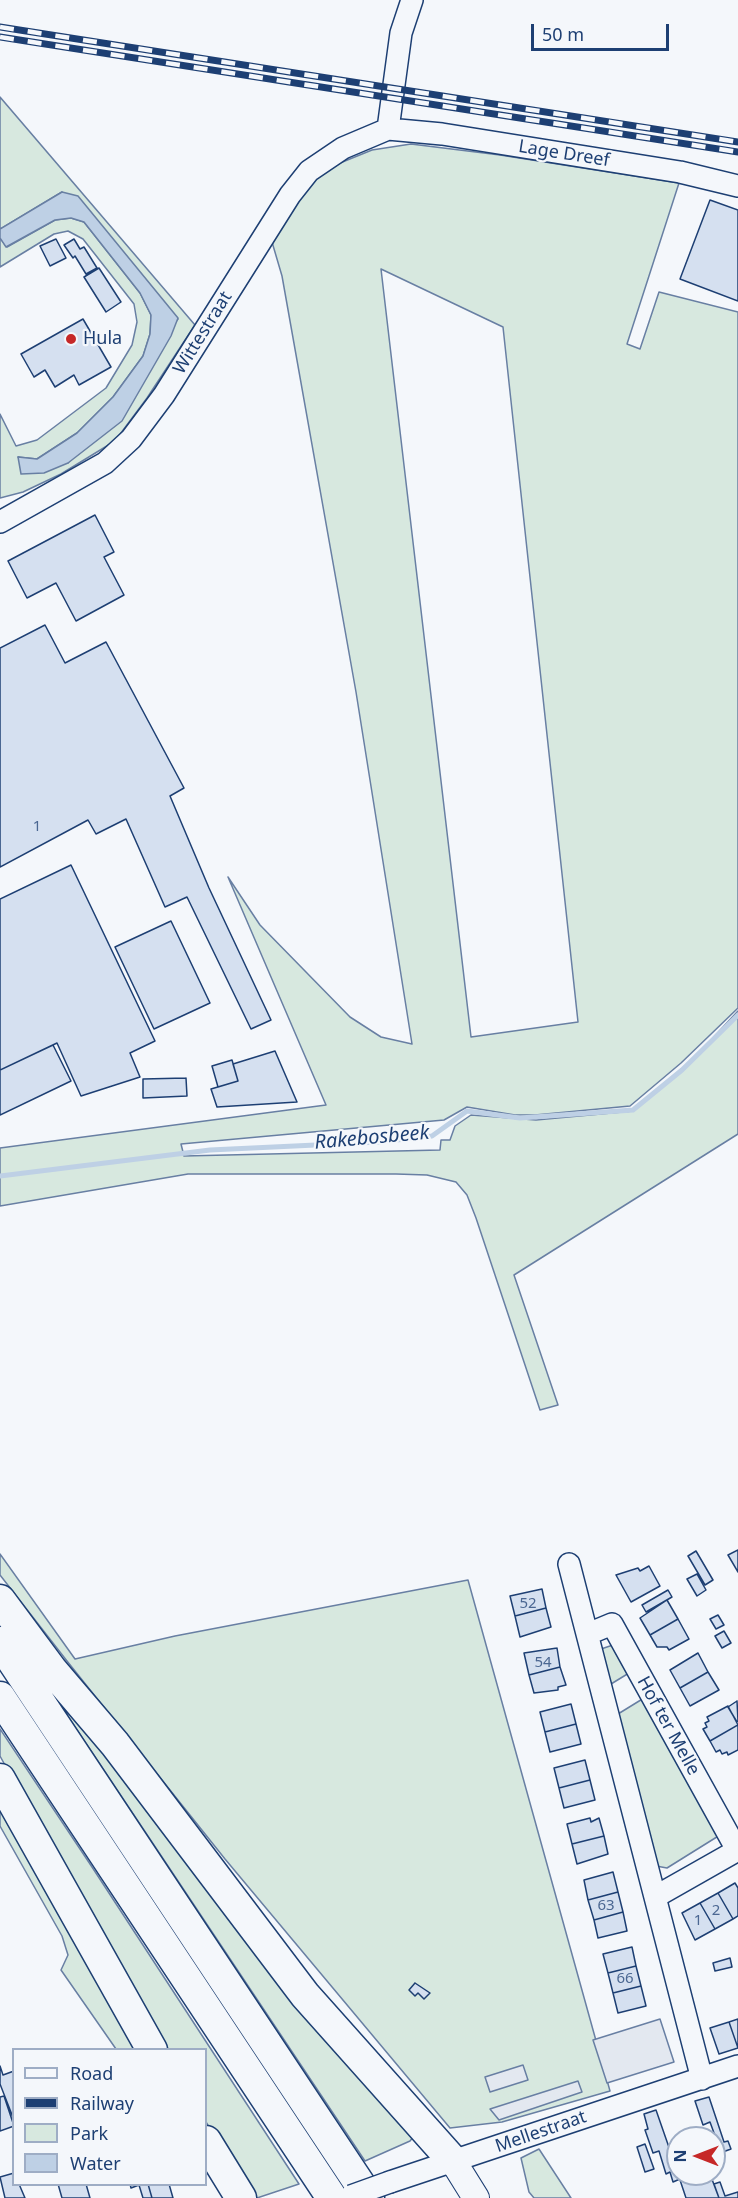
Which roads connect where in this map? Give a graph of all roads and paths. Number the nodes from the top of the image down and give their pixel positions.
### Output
1 (412, 0) edge
2 (388, 129) junction
3 (738, 186) edge
4 (0, 522) edge
5 (569, 1563) dead end
6 (0, 1600) edge
7 (588, 1634) junction
8 (0, 1642) edge
9 (0, 1697) edge
10 (0, 1779) edge
11 (737, 1850) edge
12 (655, 1897) junction
13 (151, 2048) edge
14 (738, 2066) edge
15 (702, 2079) junction
16 (207, 2143) edge
17 (453, 2161) junction
18 (379, 2190) edge
19 (241, 2198) edge
20 (332, 2198) edge
21 (344, 2198) edge
22 (477, 2198) edge

1 - 2 street
2 - 3 street, Lage Dreef
2 - 4 street, Wittestraat
5 - 7 street
6 - 17 highway
7 - 11 street, Hof ter Melle
7 - 12 street
8 - 18 highway
9 - 20 highway
10 - 13 highway
11 - 12 street, Hof ter Melle
12 - 15 street
14 - 15 street, Mellestraat
15 - 17 street, Mellestraat
16 - 19 highway
17 - 18 street, Mellestraat
17 - 22 main road
18 - 21 street, Mellestraat, bridge

